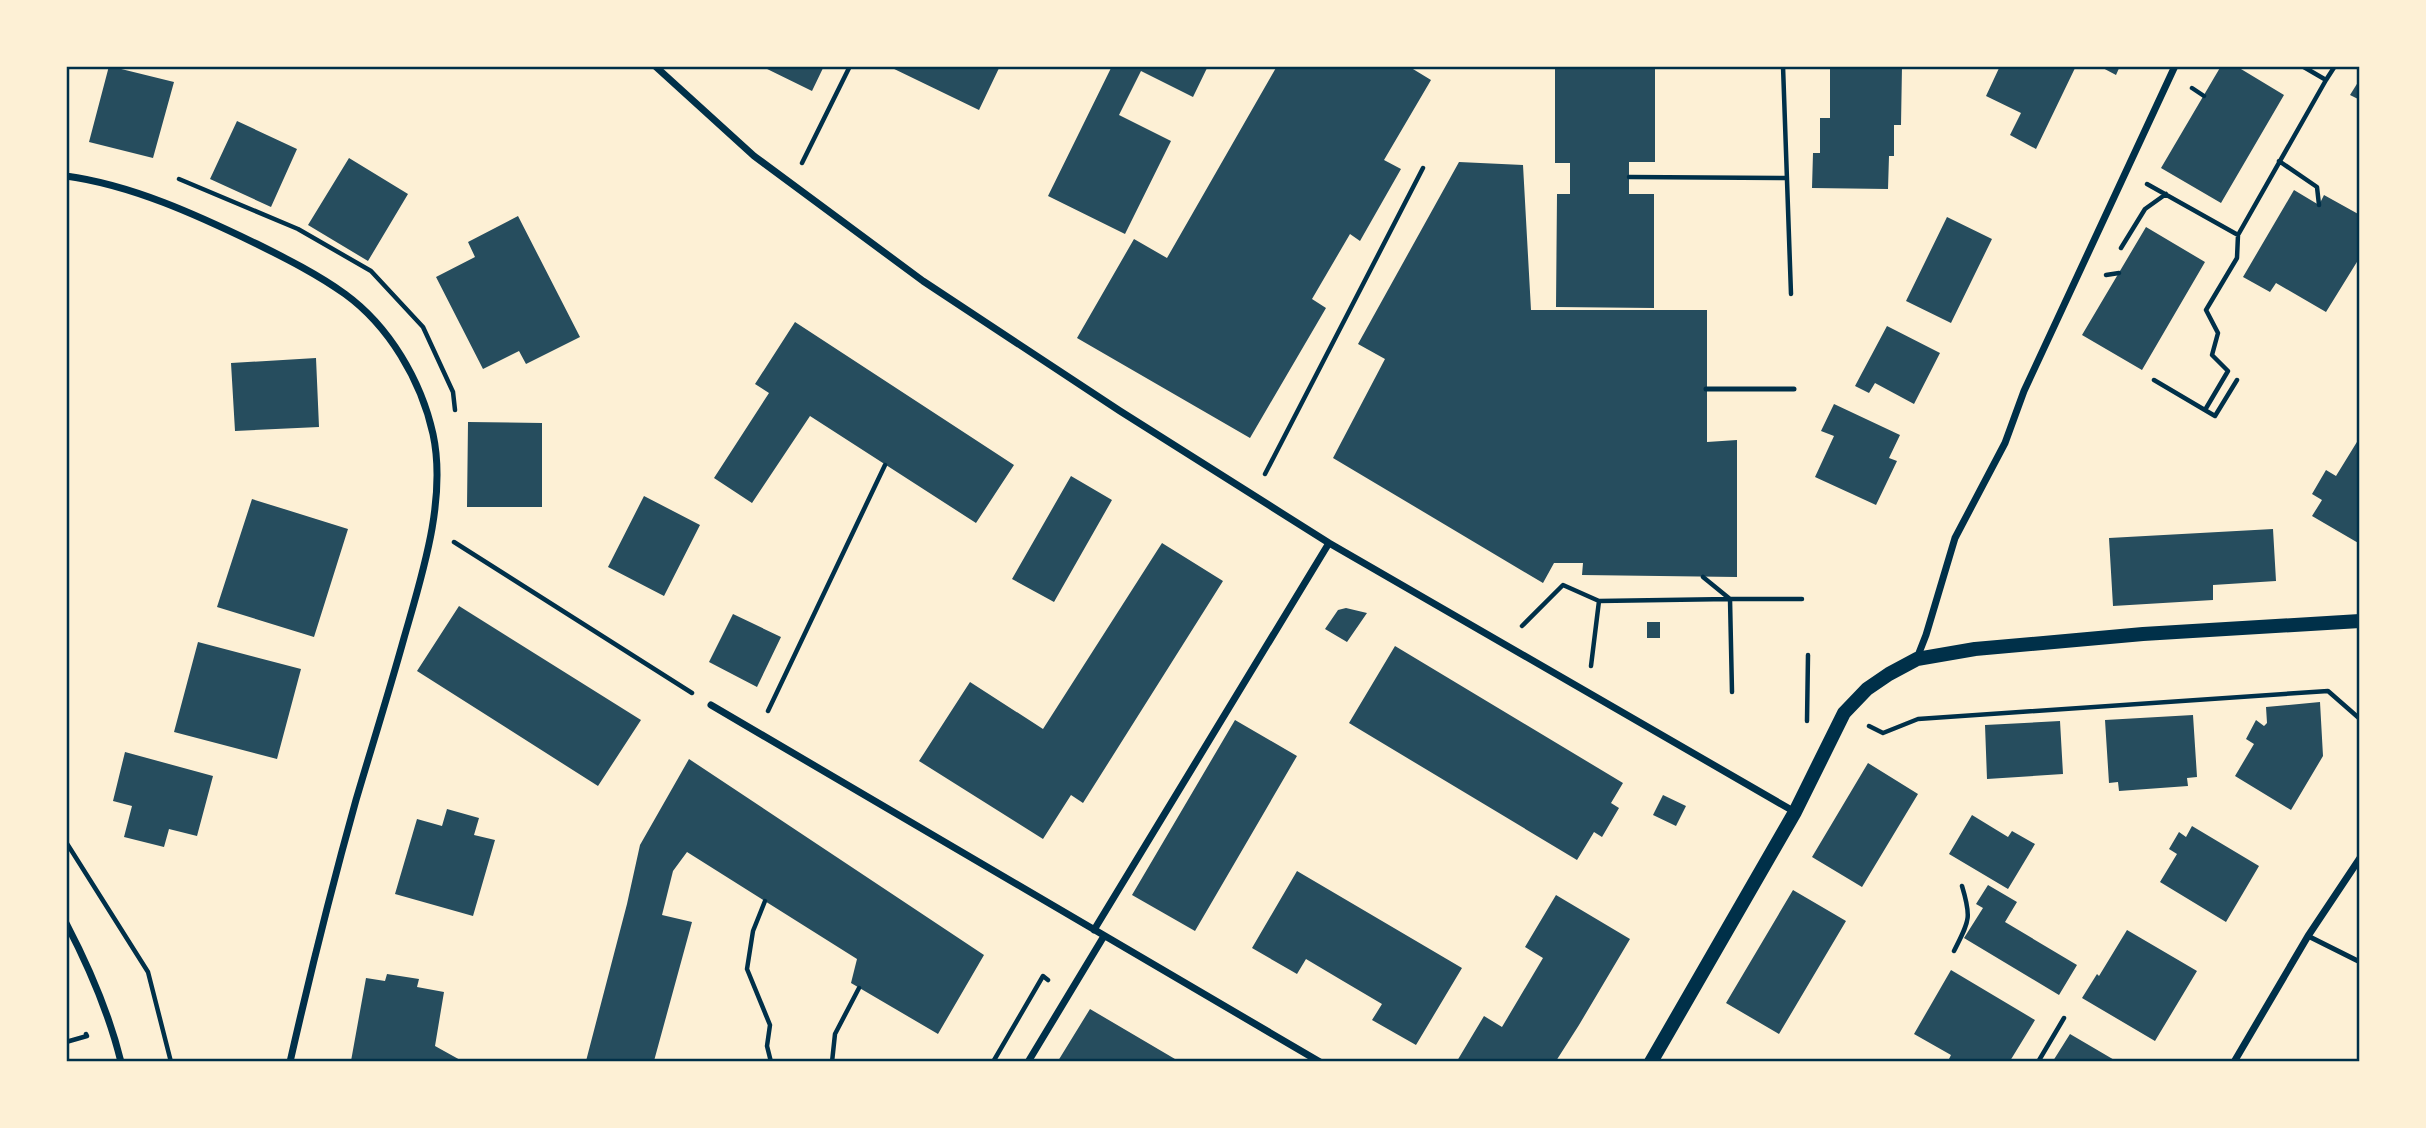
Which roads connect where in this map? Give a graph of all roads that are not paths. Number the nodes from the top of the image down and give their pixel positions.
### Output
1 (655, 66) edge
2 (2175, 66) edge
3 (66, 176) edge
4 (1706, 388) dead end
5 (1794, 389) dead end
6 (1329, 543) junction
7 (2360, 621) edge
8 (1917, 659) junction
9 (711, 705) road end
10 (1795, 812) junction
11 (2360, 858) edge
12 (66, 923) edge
13 (1094, 930) junction
14 (1104, 936) junction
15 (2308, 936) junction
16 (2360, 962) edge
17 (121, 1062) edge
18 (290, 1062) edge
19 (1028, 1062) edge
20 (1320, 1062) edge
21 (1651, 1062) edge
22 (2234, 1062) edge

1 - 6 street
2 - 8 street
3 - 18 street
4 - 5 lane
6 - 10 street
6 - 13 street
7 - 8 main road
8 - 10 main road
9 - 13 street
10 - 21 main road
11 - 15 street
12 - 17 street
13 - 14 street
14 - 19 street
14 - 20 street
15 - 16 lane
15 - 22 street

